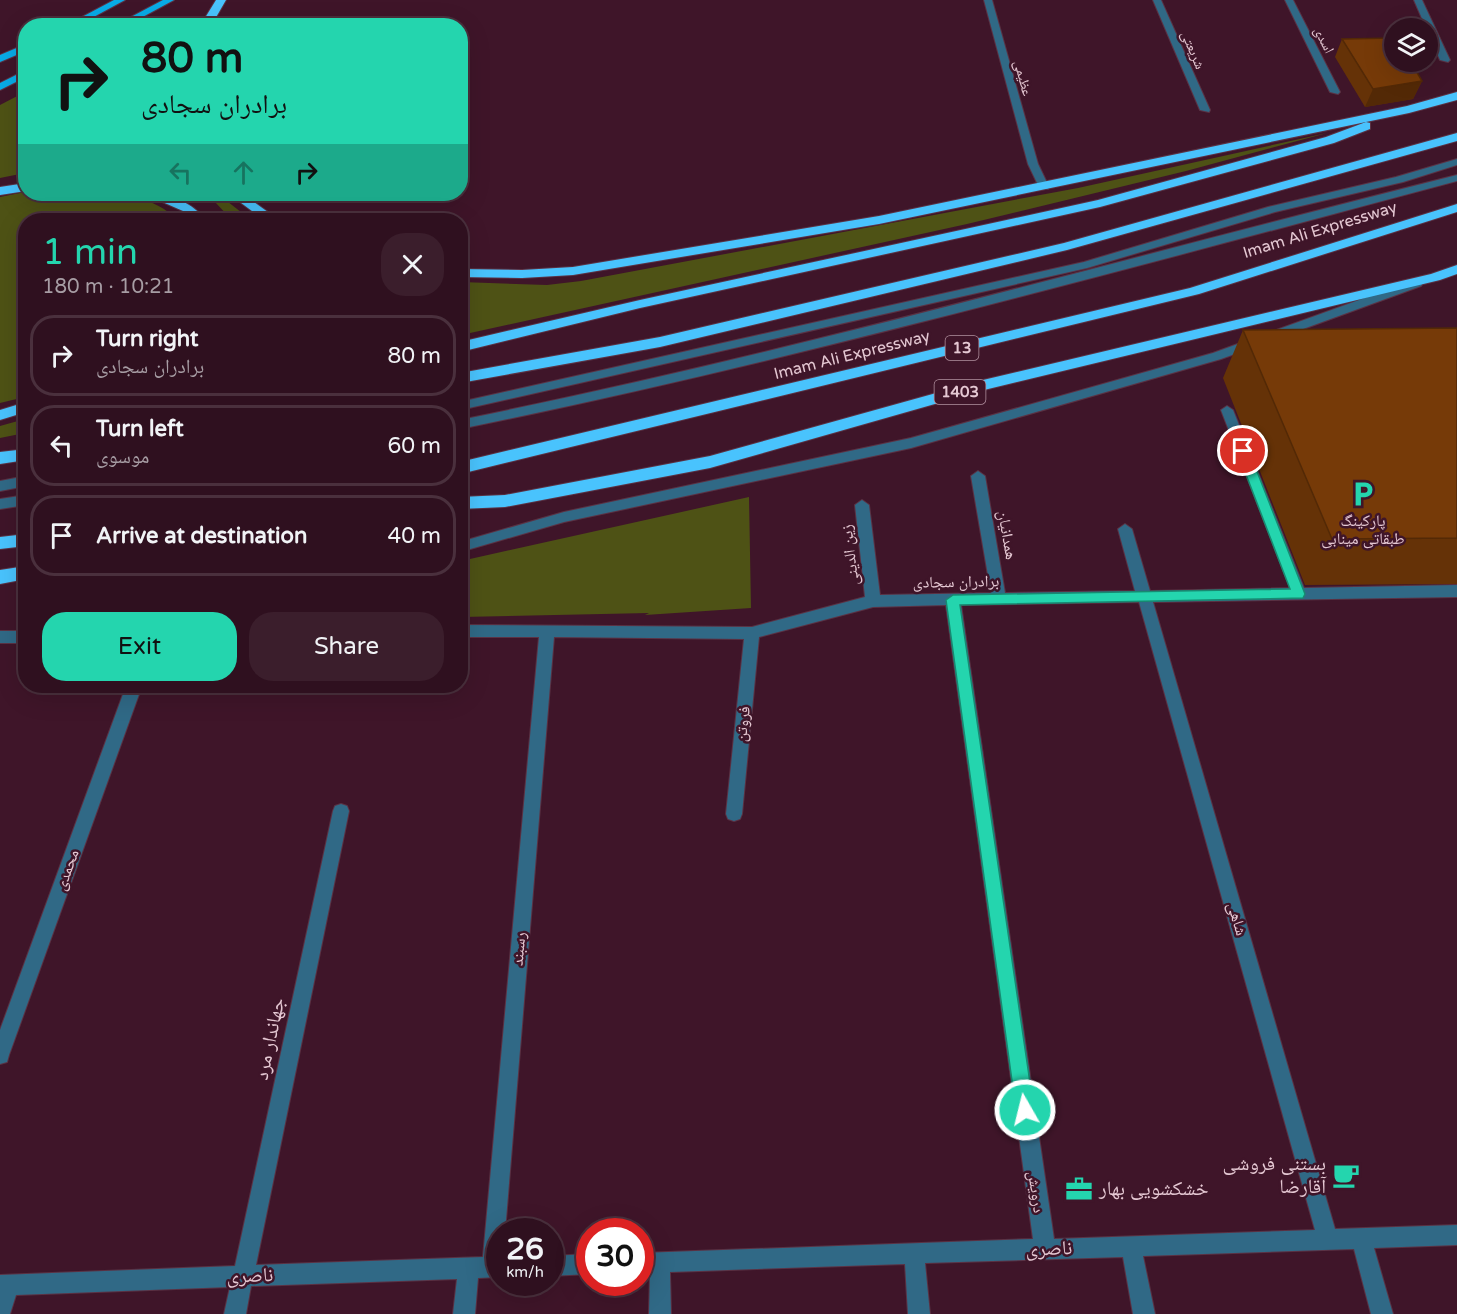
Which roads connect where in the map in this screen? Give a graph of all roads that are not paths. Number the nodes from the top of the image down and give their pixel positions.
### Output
1 (121, 0) edge
2 (170, 0) edge
3 (221, 0) edge
4 (988, 0) edge
5 (1157, 0) edge
6 (1289, 0) edge
7 (1418, 0) edge
8 (85, 18) edge
9 (134, 18) edge
10 (210, 18) edge
11 (18, 51) edge
12 (0, 59) edge
13 (1446, 60) dead end
14 (18, 77) edge
15 (0, 87) edge
16 (1335, 92) dead end
17 (1457, 96) edge
18 (1409, 109) junction
19 (1205, 110) dead end
20 (1457, 137) edge
21 (1457, 162) edge
22 (1457, 178) edge
23 (18, 188) edge
24 (1044, 188) junction
25 (0, 191) edge
26 (169, 201) edge
27 (246, 201) edge
28 (1457, 208) edge
29 (193, 213) edge
30 (262, 213) edge
31 (1457, 269) edge
32 (468, 273) edge
33 (1435, 277) junction
34 (468, 346) edge
35 (468, 377) edge
36 (468, 404) edge
37 (18, 409) edge
38 (1227, 410) dead end
39 (0, 415) edge
40 (468, 423) edge
41 (18, 455) edge
42 (0, 458) edge
43 (468, 466) edge
44 (978, 476) dead end
45 (18, 483) edge
46 (0, 486) edge
47 (18, 501) edge
48 (468, 502) edge
49 (0, 504) edge
50 (862, 505) dead end
51 (1125, 529) dead end
52 (18, 541) edge
53 (0, 543) edge
54 (468, 545) edge
55 (18, 574) edge
56 (0, 577) edge
57 (1457, 591) edge
58 (1299, 594) junction
59 (1146, 597) junction
60 (999, 599) junction
61 (953, 600) junction
62 (873, 601) junction
63 (468, 631) edge
64 (547, 631) junction
65 (752, 633) junction
66 (0, 637) edge
67 (18, 637) edge
68 (131, 693) edge
69 (341, 811) dead end
70 (734, 814) dead end
71 (0, 1055) edge
72 (500, 1218) edge
73 (1457, 1235) edge
74 (1361, 1239) junction
75 (1328, 1240) junction
76 (1131, 1247) junction
77 (1045, 1249) junction
78 (914, 1253) junction
79 (654, 1263) edge
80 (469, 1268) junction
81 (486, 1268) edge
82 (243, 1276) junction
83 (654, 1283) edge
84 (5, 1285) edge
85 (0, 1313) edge
86 (235, 1314) edge
87 (464, 1314) edge
88 (660, 1314) edge
89 (919, 1314) edge
90 (1144, 1314) edge
91 (1382, 1314) edge

1 - 8 main road
2 - 9 main road
3 - 10 highway
4 - 24 street, عظیمی
5 - 19 street, شریعتی
6 - 16 street, اسدی
7 - 13 street
11 - 12 main road
14 - 15 main road
17 - 18 highway
18 - 24 highway
18 - 34 highway
20 - 35 highway
21 - 36 street
22 - 40 street
23 - 25 highway
24 - 32 highway
26 - 29 highway
27 - 30 highway
28 - 43 highway, Imam Ali Expressway / 13
31 - 33 highway, 1403
33 - 48 highway, 1403
33 - 54 street
37 - 39 highway
38 - 58 street
41 - 42 highway
44 - 60 street, همدانیان
45 - 46 street
47 - 49 street
50 - 62 street, زین الدینی
51 - 59 street, شاهی
52 - 53 highway
55 - 56 highway
57 - 58 street, برادران سجادی
58 - 59 street, برادران سجادی
59 - 60 street, برادران سجادی
59 - 75 street, شاهی
60 - 61 street, برادران سجادی
61 - 62 street, برادران سجادی
61 - 77 street, درویش
62 - 65 street, برادران سجادی
63 - 64 street, برادران سجادی
64 - 65 street, برادران سجادی
64 - 72 street, رسبند
65 - 70 street, فروتن
66 - 67 street
68 - 71 street, محمدی
69 - 82 street, جهاندار مرد
73 - 74 street, ناصری
74 - 75 street, ناصری
74 - 91 street
75 - 76 street, ناصری
76 - 77 street, ناصری
76 - 90 street
77 - 78 street, ناصری
78 - 79 street, ناصری
78 - 89 street
80 - 81 street, ناصری
80 - 82 street, ناصری
80 - 87 street
82 - 84 street, ناصری
82 - 86 street, جهاندار مرد
83 - 88 street
84 - 85 street

